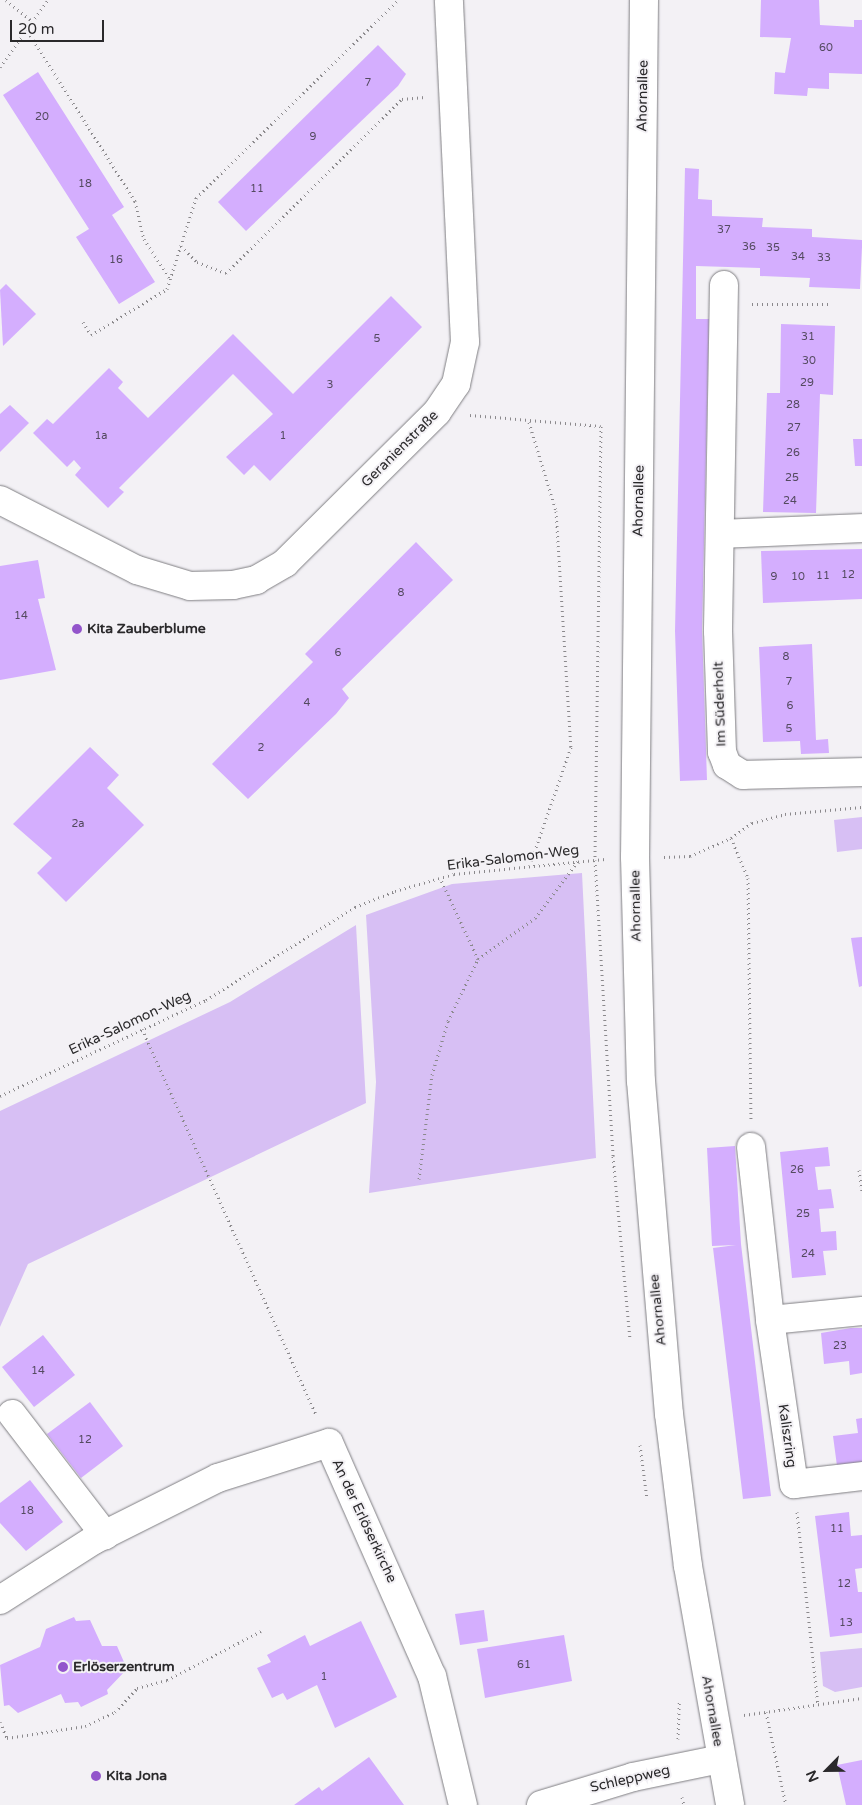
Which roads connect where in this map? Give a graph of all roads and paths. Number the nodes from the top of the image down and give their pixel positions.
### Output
1 (6, 0) edge
2 (48, 0) edge
3 (398, 0) edge
4 (449, 0) edge
5 (644, 0) edge
6 (30, 20) junction
7 (25, 27) junction
8 (0, 67) edge
9 (450, 94) junction
10 (181, 245) junction
11 (171, 279) junction
12 (724, 295) joint
13 (832, 304) dead end
14 (82, 322) dead end
15 (437, 412) junction
16 (528, 422) junction
17 (601, 426) dead end
18 (0, 500) edge
19 (862, 528) edge
20 (722, 534) junction
21 (862, 772) edge
22 (862, 807) edge
23 (731, 838) junction
24 (635, 857) junction
25 (578, 861) junction
26 (530, 865) junction
27 (440, 878) junction
28 (478, 959) junction
29 (142, 1029) junction
30 (0, 1096) edge
31 (751, 1147) joint
32 (859, 1170) dead end
33 (419, 1179) dead end
34 (862, 1192) edge
35 (862, 1311) edge
36 (770, 1320) junction
37 (12, 1414) dead end
38 (329, 1443) junction
39 (862, 1476) edge
40 (794, 1484) junction
41 (105, 1535) junction
42 (0, 1600) edge
43 (260, 1630) dead end
44 (862, 1698) edge
45 (818, 1704) junction
46 (766, 1712) junction
47 (714, 1719) junction
48 (0, 1722) edge
49 (721, 1759) junction
50 (463, 1805) edge
51 (541, 1805) edge
52 (730, 1805) edge
53 (786, 1805) edge

1 - 6 path
2 - 6 path
3 - 10 path
4 - 9 street, Geranienstraße
5 - 24 street, Ahornallee
6 - 7 path
7 - 8 path
7 - 11 path
9 - 10 path
9 - 15 street, Geranienstraße
10 - 11 path
11 - 14 path
12 - 13 path
12 - 20 street, Im Süderholt
15 - 16 path
15 - 18 street, Geranienstraße
16 - 17 path
16 - 26 path
19 - 20 street
20 - 21 street, Im Süderholt
22 - 23 path, Erika-Salomon-Weg
23 - 24 path, Erika-Salomon-Weg
23 - 31 path
24 - 25 path, Erika-Salomon-Weg
24 - 47 street, Ahornallee
25 - 26 path, Erika-Salomon-Weg
25 - 28 path
26 - 27 path, Erika-Salomon-Weg
27 - 28 path
27 - 29 path, Erika-Salomon-Weg
28 - 33 path
29 - 30 path, Erika-Salomon-Weg
29 - 38 path
31 - 36 street, Kaliszring
32 - 34 path
35 - 36 street
36 - 40 street, Kaliszring
37 - 41 street
38 - 41 street, An der Erlöserkirche
38 - 50 street, An der Erlöserkirche
39 - 40 street, Kaliszring
40 - 45 path
41 - 42 street, An der Erlöserkirche
43 - 48 path
44 - 45 path
45 - 46 path
46 - 47 path
46 - 53 path
47 - 49 street, Ahornallee
49 - 51 street, Schleppweg
49 - 52 street, Ahornallee

